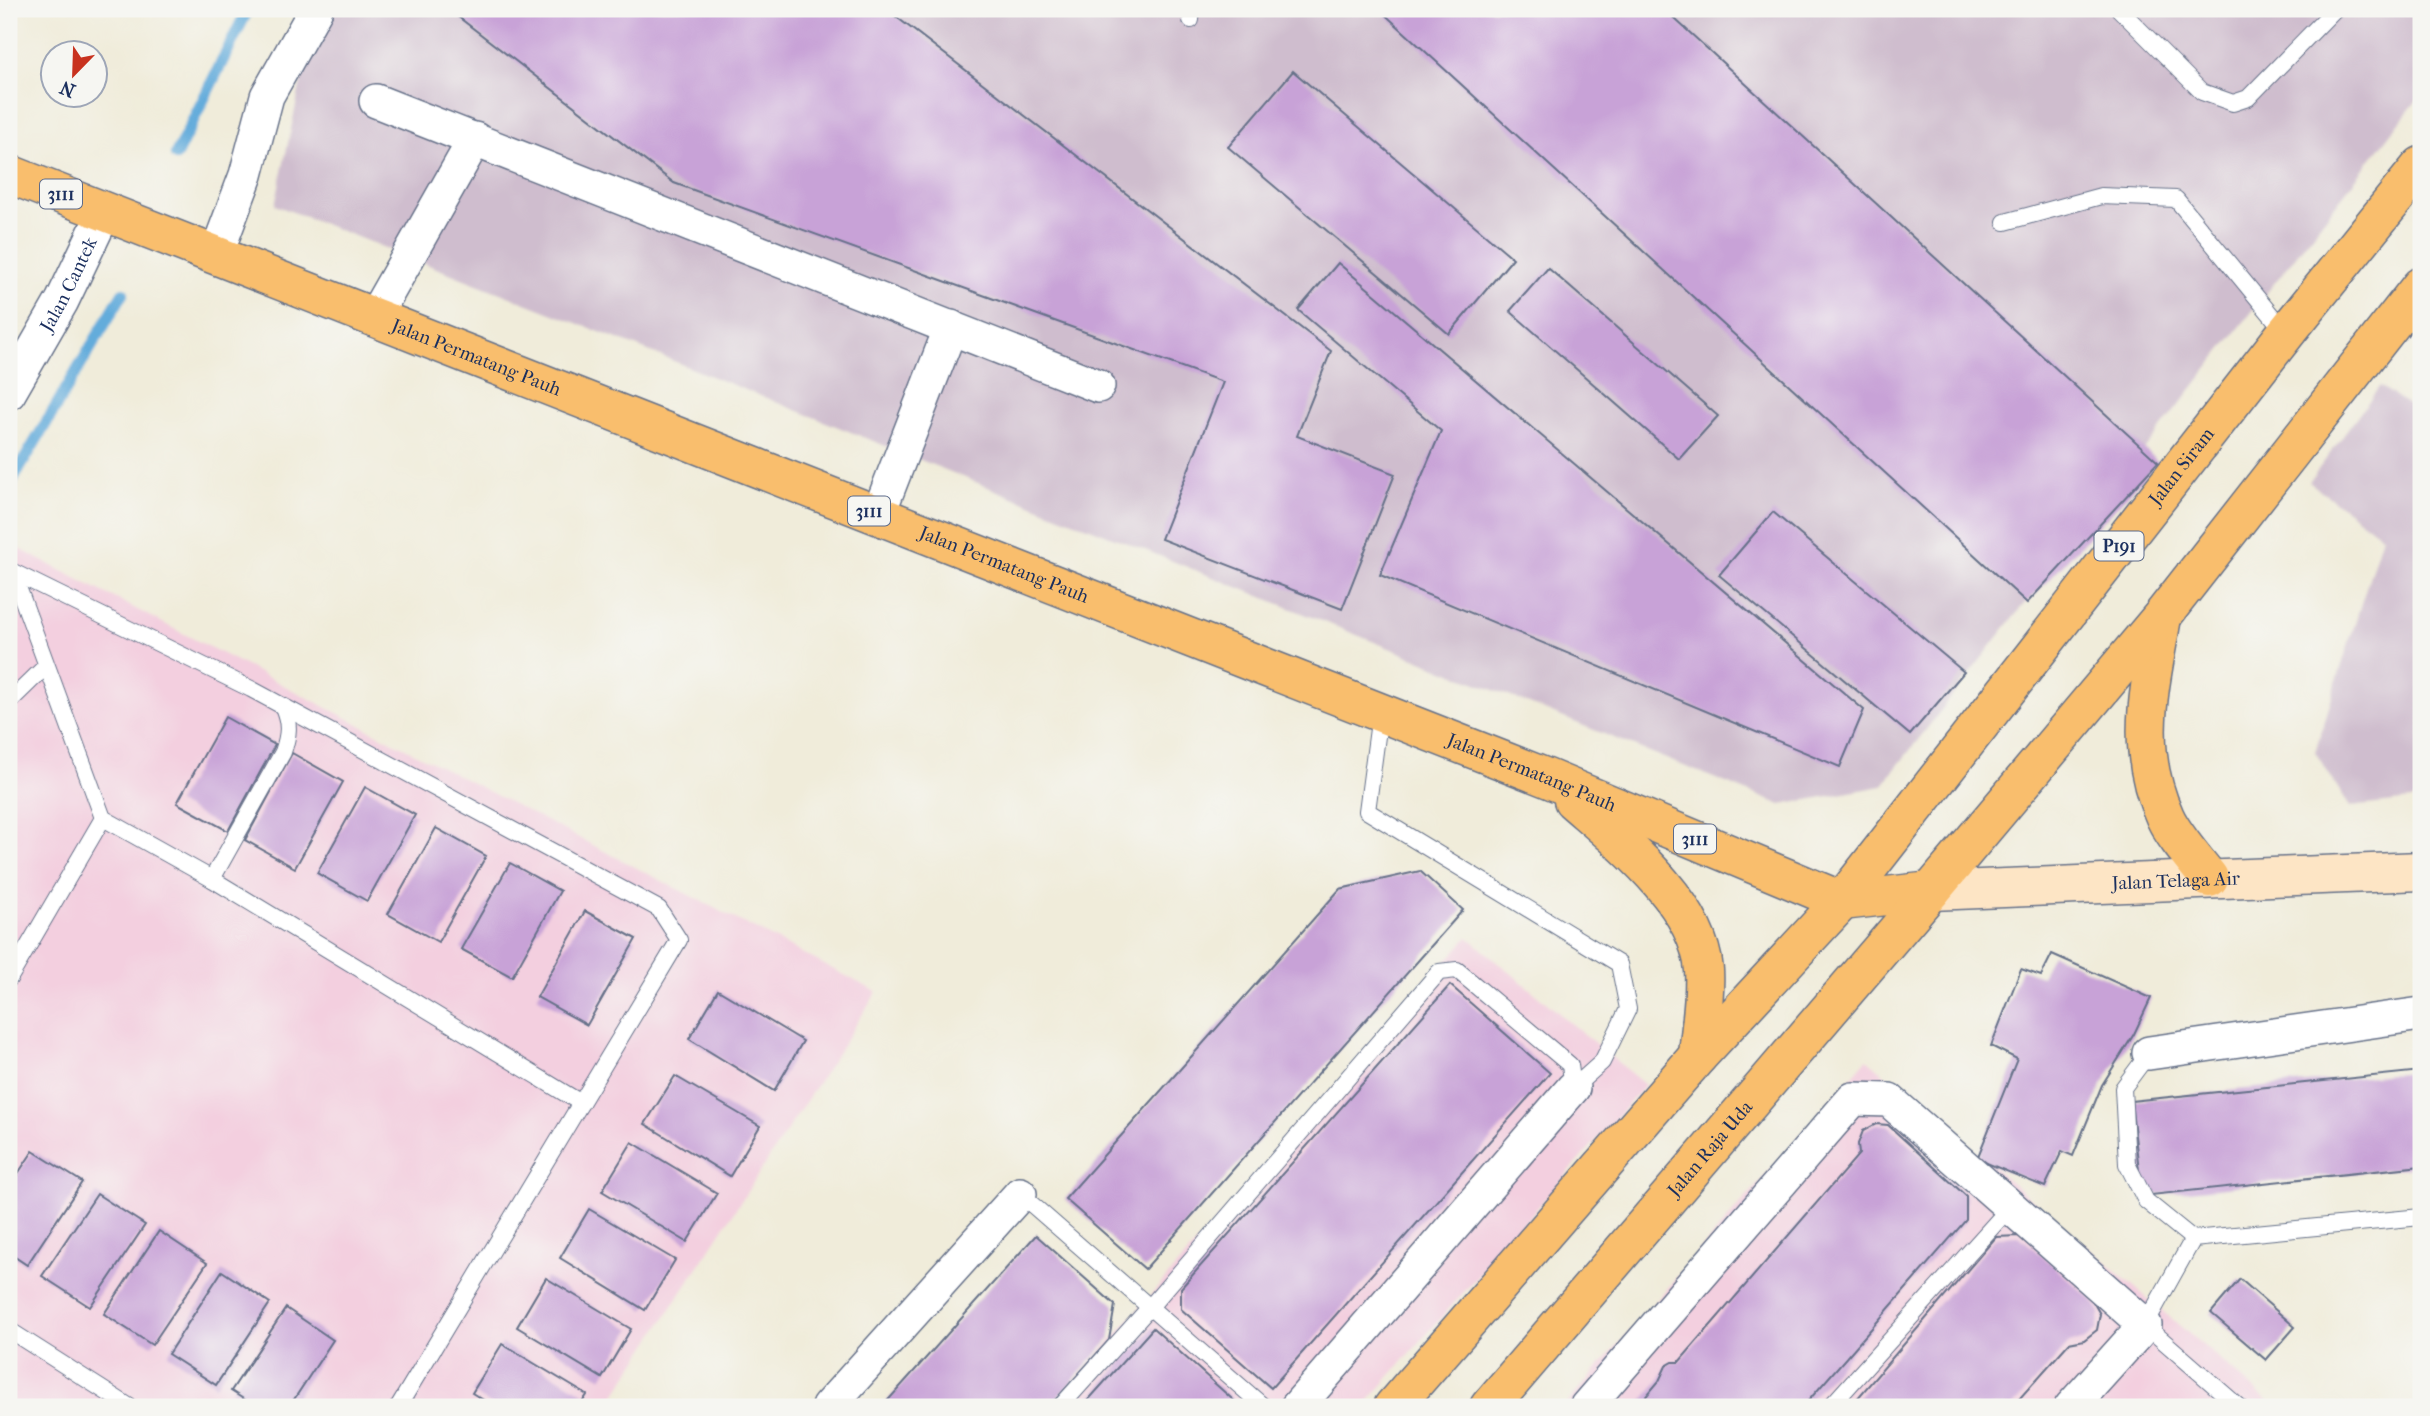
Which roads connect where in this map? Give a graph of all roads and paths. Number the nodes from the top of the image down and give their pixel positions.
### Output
1 (316, 9) edge
2 (2119, 9) edge
3 (2335, 9) edge
4 (376, 101) dead end
5 (475, 139) junction
6 (2421, 166) edge
7 (9, 174) edge
8 (109, 213) junction
9 (2005, 222) dead end
10 (203, 250) junction
11 (2421, 286) edge
12 (374, 317) junction
13 (951, 327) junction
14 (2286, 333) junction
15 (1098, 386) dead end
16 (9, 393) edge
17 (878, 515) junction
18 (9, 570) edge
19 (9, 577) edge
20 (2163, 615) junction
21 (46, 666) junction
22 (9, 702) edge
23 (284, 707) junction
24 (1380, 712) junction
25 (1547, 778) junction
26 (103, 818) junction
27 (2421, 871) edge
28 (212, 878) junction
29 (2209, 878) junction
30 (1931, 891) junction
31 (1842, 901) junction
32 (9, 979) edge
33 (2421, 1014) edge
34 (2149, 1052) joint
35 (1698, 1056) junction
36 (1573, 1088) junction
37 (581, 1103) junction
38 (1020, 1194) joint
39 (2011, 1206) junction
40 (2421, 1217) edge
41 (2193, 1239) junction
42 (1150, 1307) junction
43 (2145, 1325) junction
44 (9, 1331) edge
45 (130, 1407) edge
46 (398, 1407) edge
47 (828, 1407) edge
48 (1060, 1407) edge
49 (1264, 1407) edge
50 (1297, 1407) edge
51 (1394, 1407) edge
52 (1489, 1407) edge
53 (1586, 1407) edge
54 (1830, 1407) edge
55 (2071, 1407) edge
56 (2239, 1407) edge

1 - 10 street
2 - 3 lane
4 - 5 street
5 - 12 street
5 - 13 street
6 - 14 main road, Jalan Siram / P191
7 - 8 main road, Jalan Permatang Pauh / 3111
8 - 10 main road, Jalan Permatang Pauh / 3111
8 - 16 street, Jalan Cantek
9 - 14 lane
10 - 12 main road, Jalan Permatang Pauh / 3111
11 - 20 main road
12 - 17 main road, Jalan Permatang Pauh / 3111
13 - 15 street
13 - 17 street
14 - 31 main road, Jalan Siram / P191
17 - 24 main road, Jalan Permatang Pauh / 3111
18 - 23 lane
19 - 21 lane
20 - 29 main road
20 - 30 main road
21 - 22 lane
21 - 26 lane
23 - 28 lane
23 - 37 lane
24 - 25 main road, Jalan Permatang Pauh / 3111
24 - 36 lane
25 - 31 main road, Jalan Permatang Pauh / 3111
25 - 35 main road
26 - 28 lane
26 - 32 lane
27 - 29 street, Jalan Telaga Air
28 - 37 lane
29 - 30 street, Jalan Telaga Air
30 - 31 main road, 3111
30 - 52 main road, Jalan Raja Uda
31 - 35 main road
33 - 34 street
34 - 41 lane
35 - 51 main road
36 - 42 lane
36 - 50 street
37 - 46 lane
38 - 42 lane
38 - 47 street
39 - 43 street
39 - 53 street
39 - 54 lane
40 - 41 lane
41 - 43 lane
42 - 48 lane
42 - 49 lane
43 - 55 street
43 - 56 lane
44 - 45 lane

